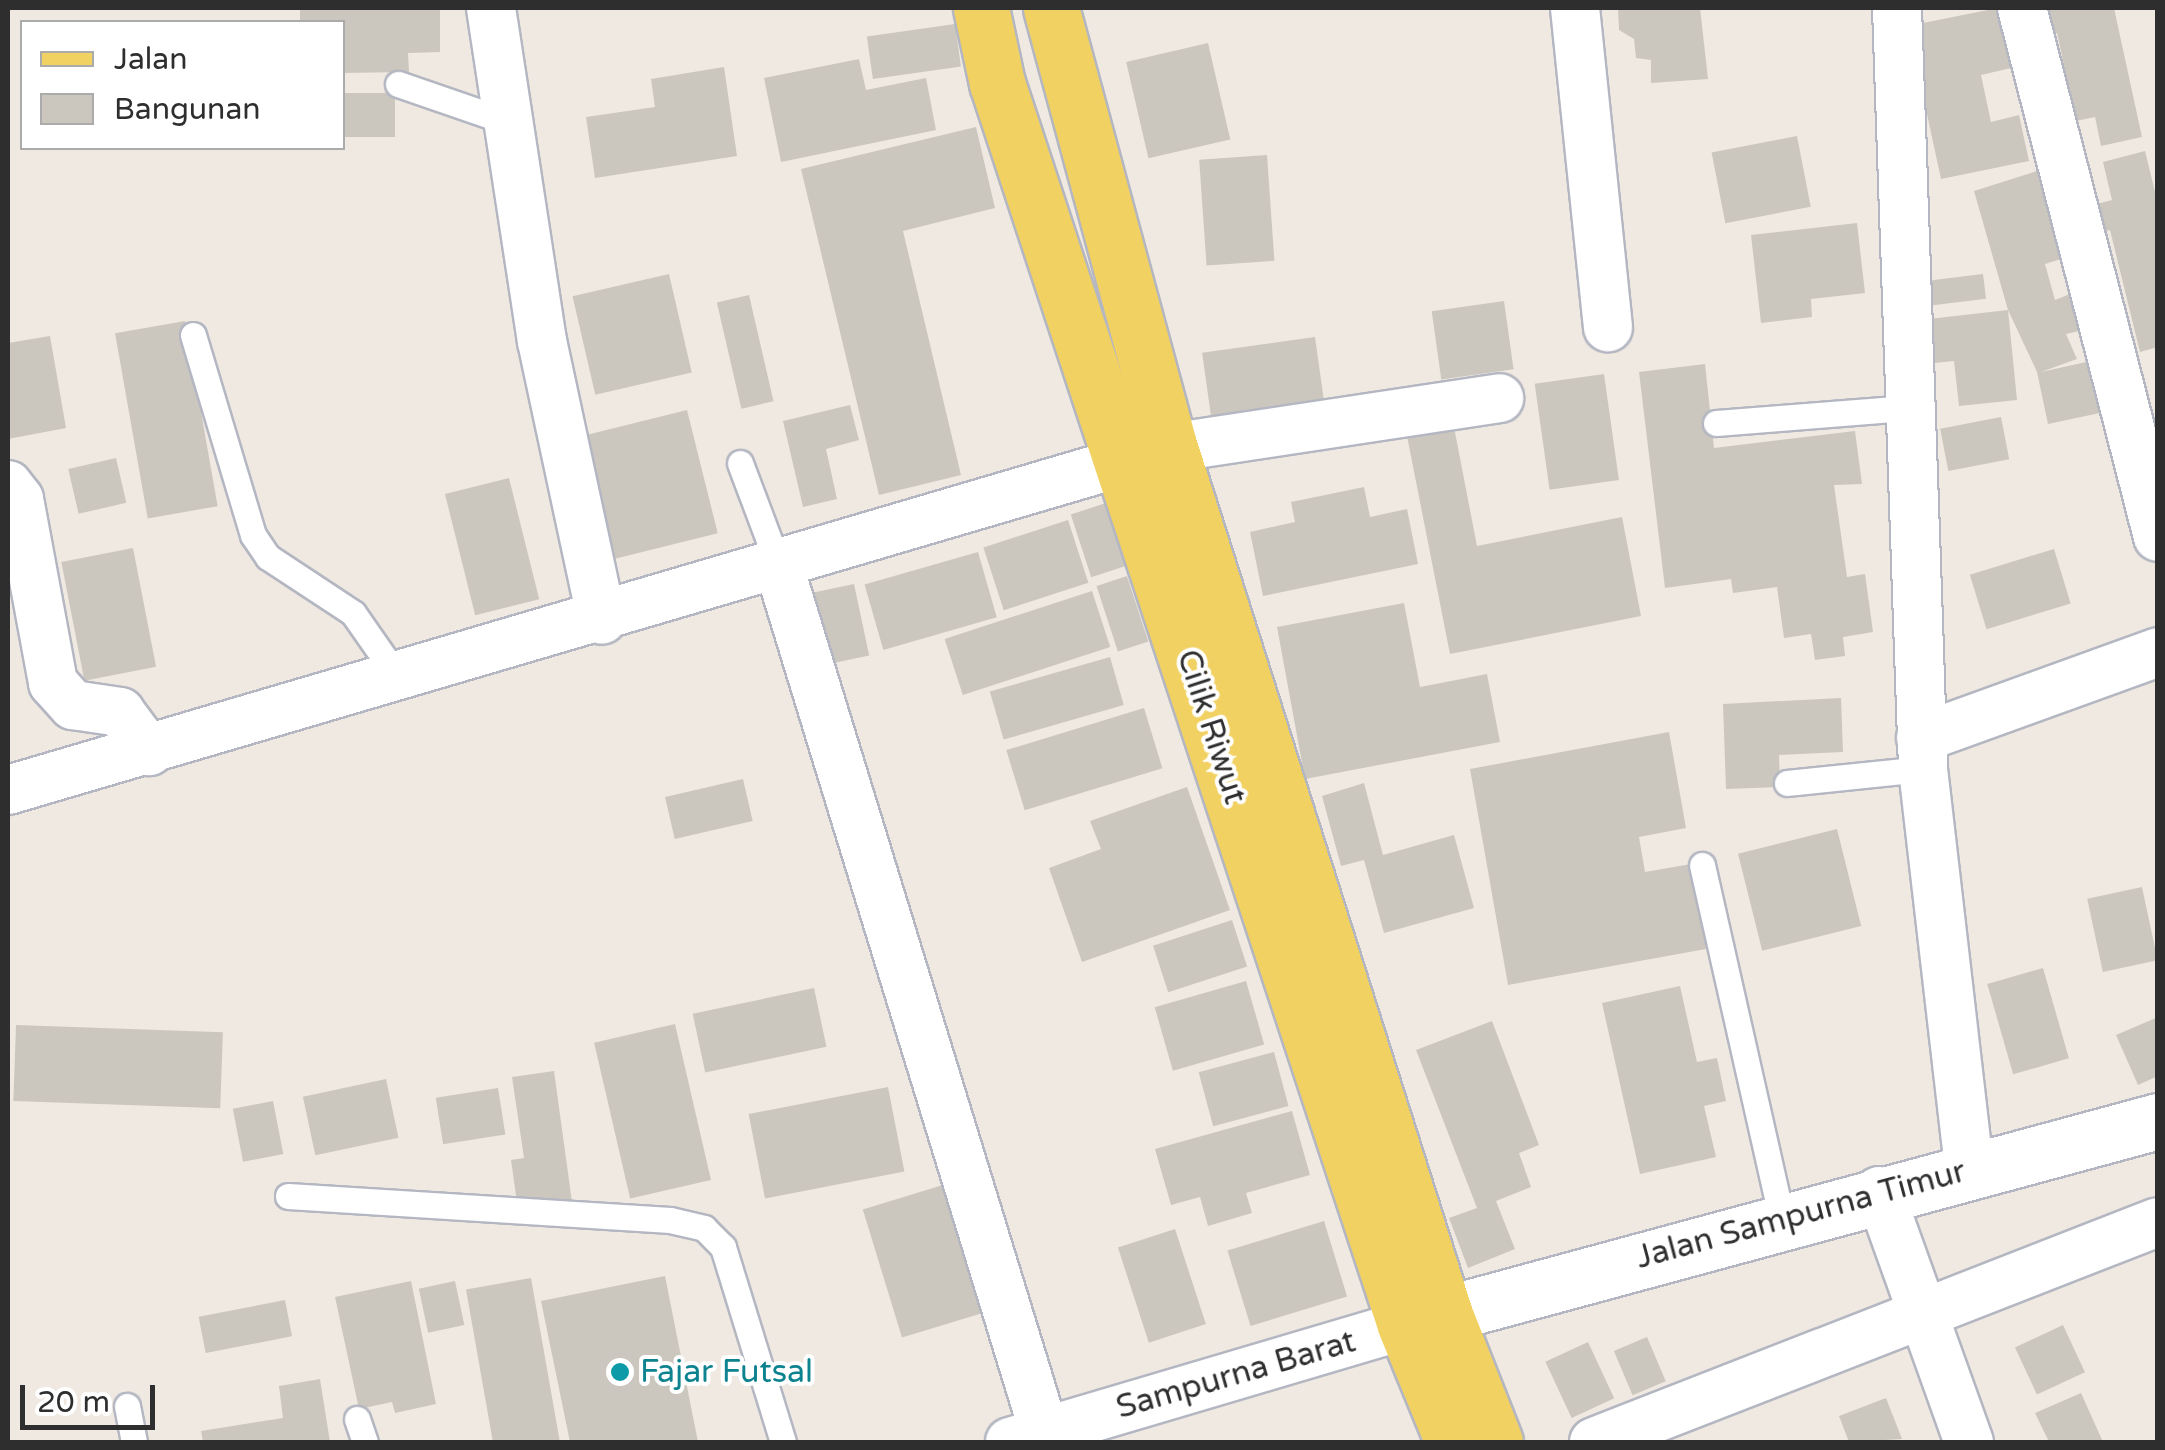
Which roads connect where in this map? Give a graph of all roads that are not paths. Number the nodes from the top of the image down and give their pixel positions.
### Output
1 (491, 8) edge
2 (981, 8) edge
3 (1051, 8) edge
4 (1574, 8) edge
5 (1897, 8) edge
6 (2022, 8) edge
7 (398, 84) dead end
8 (510, 122) junction
9 (1608, 327) dead end
10 (193, 335) dead end
11 (1499, 398) dead end
12 (1908, 408) junction
13 (1716, 422) dead end
14 (1148, 455) junction
15 (740, 463) dead end
16 (8, 486) edge
17 (2158, 537) edge
18 (779, 567) junction
19 (602, 620) junction
20 (2158, 652) edge
21 (399, 679) junction
22 (149, 751) junction
23 (1922, 754) junction
24 (1788, 782) dead end
25 (8, 790) edge
26 (1702, 865) dead end
27 (2158, 1121) edge
28 (1968, 1169) junction
29 (1879, 1191) junction
30 (288, 1196) dead end
31 (1782, 1219) junction
32 (2158, 1222) edge
33 (1923, 1314) junction
34 (1425, 1320) junction
35 (126, 1406) dead end
36 (1027, 1437) edge
37 (134, 1442) edge
38 (783, 1442) edge
39 (1453, 1442) edge
40 (1495, 1442) edge
41 (1594, 1442) edge
42 (1969, 1442) edge

1 - 8 street
2 - 14 main road, Cilik Riwut
3 - 14 main road, Cilik Riwut
4 - 9 street
5 - 12 street
6 - 17 street
7 - 8 lane
8 - 19 street
10 - 21 lane
11 - 14 street
12 - 13 lane
12 - 23 street
14 - 18 street
14 - 34 main road, Cilik Riwut
15 - 18 lane
16 - 22 street
18 - 19 street
18 - 36 street
19 - 21 street
20 - 23 street
21 - 22 street
22 - 25 street
23 - 24 lane
23 - 28 street
26 - 31 lane
27 - 28 street, Jalan Sampurna Timur
28 - 29 street, Jalan Sampurna Timur
29 - 31 street, Jalan Sampurna Timur
29 - 33 street
30 - 38 lane
31 - 34 street, Jalan Sampurna Timur
32 - 33 street
33 - 41 street
33 - 42 street
34 - 36 street, Sampurna Barat
34 - 39 main road, Cilik Riwut
34 - 40 main road, Cilik Riwut
35 - 37 lane

